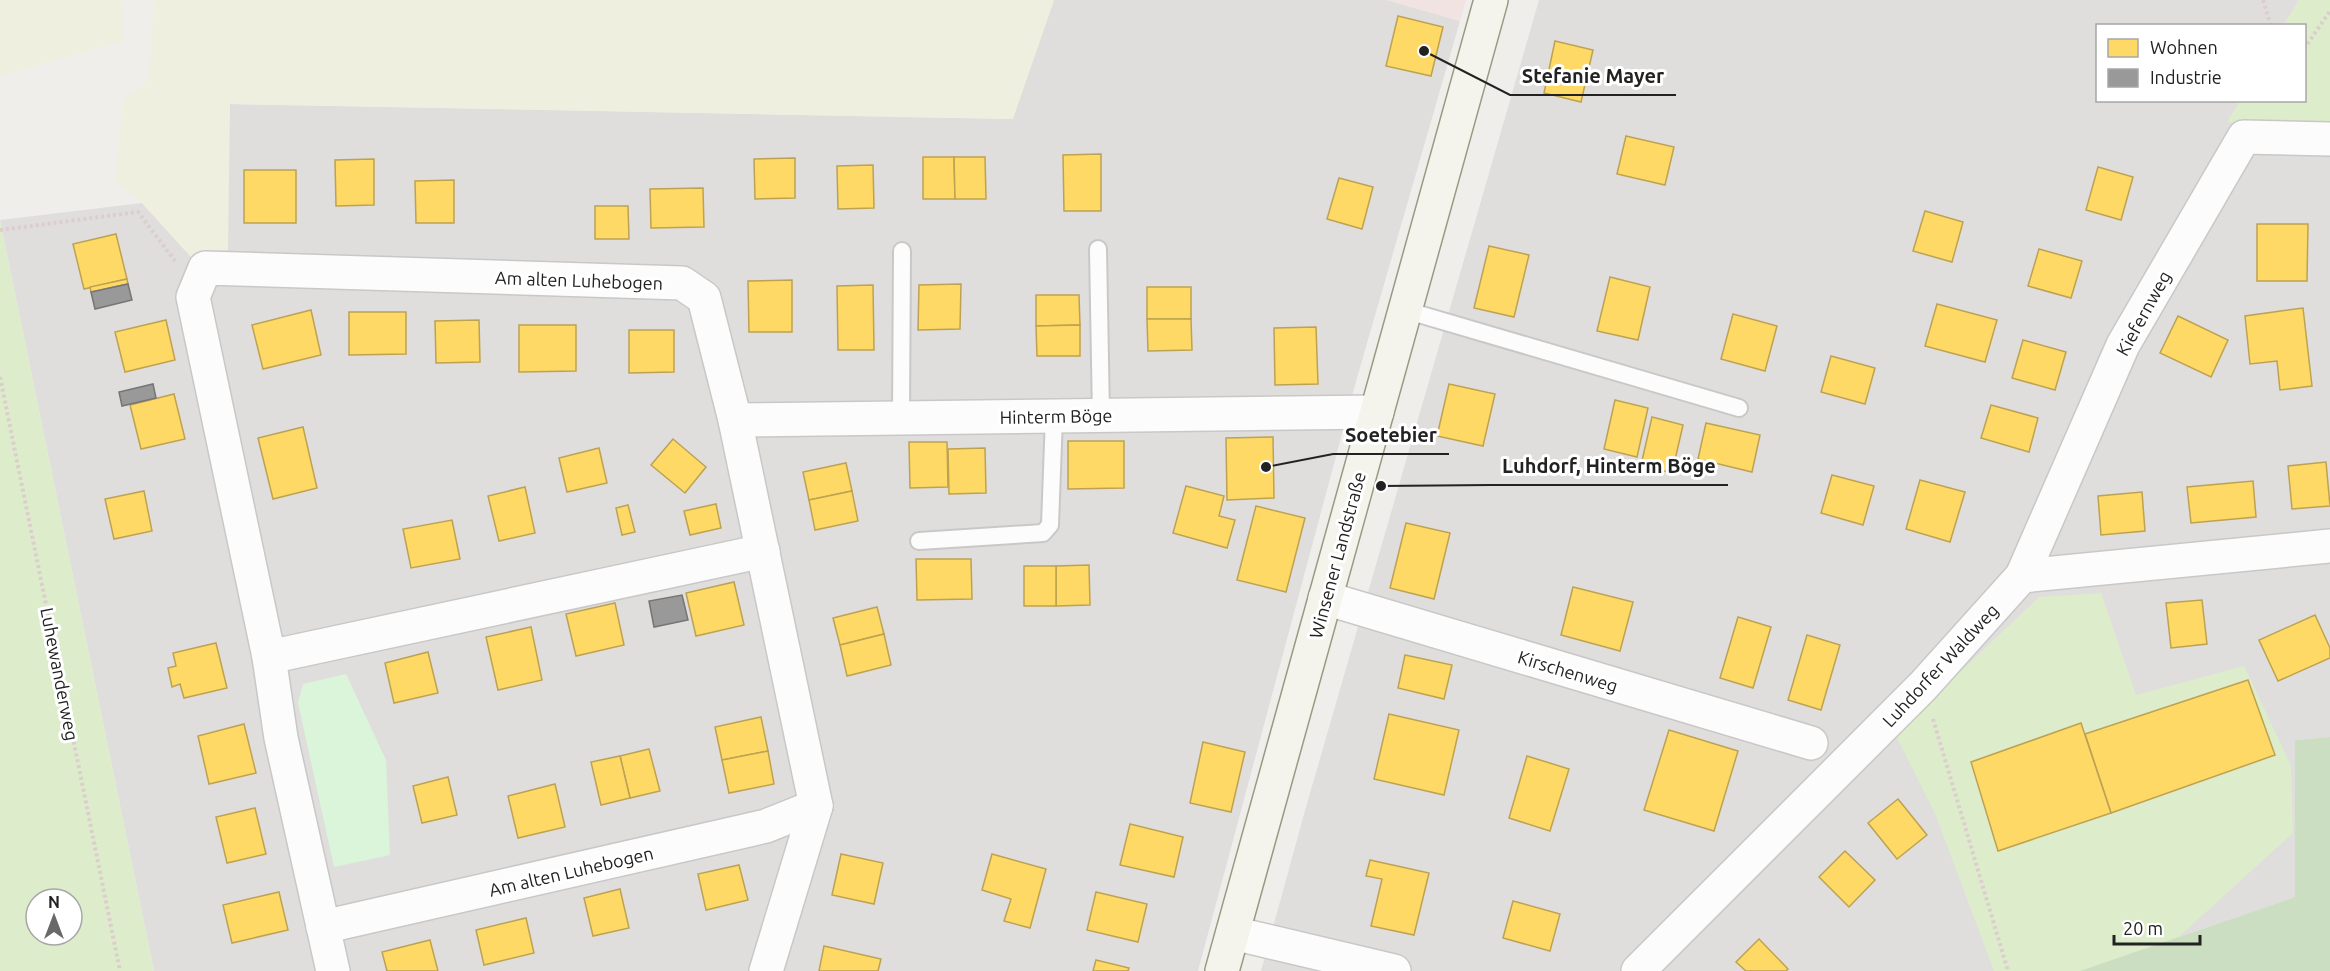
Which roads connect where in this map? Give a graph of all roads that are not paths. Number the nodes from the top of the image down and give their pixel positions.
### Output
1 (1491, 0) edge
2 (2330, 139) edge
3 (1098, 249) dead end
4 (902, 251) dead end
5 (1405, 310) junction
6 (1739, 408) dead end
7 (1377, 412) junction
8 (1054, 416) junction
9 (1101, 416) junction
10 (901, 418) junction
11 (735, 420) junction
12 (919, 541) dead end
13 (2330, 546) edge
14 (763, 551) junction
15 (2022, 576) junction
16 (1325, 598) junction
17 (269, 657) junction
18 (1811, 743) dead end
19 (816, 806) junction
20 (323, 927) junction
21 (1233, 933) junction
22 (333, 971) edge
23 (766, 971) edge
24 (1222, 971) edge
25 (1394, 971) edge
26 (1638, 971) edge

1 - 5 main road, Winsener Landstraße
2 - 15 street, Kiefernweg
3 - 9 lane
4 - 10 lane
5 - 6 lane
5 - 7 main road, Winsener Landstraße
7 - 9 street, Hinterm Böge
7 - 16 main road, Winsener Landstraße
8 - 9 street, Hinterm Böge
8 - 10 street, Hinterm Böge
8 - 12 lane
10 - 11 street, Hinterm Böge
11 - 14 street, Am alten Luhebogen
11 - 17 street, Am alten Luhebogen
13 - 15 street
14 - 17 street
14 - 19 street, Am alten Luhebogen
15 - 26 street, Luhdorfer Waldweg
16 - 18 street, Kirschenweg
16 - 21 main road, Winsener Landstraße
17 - 20 street
19 - 20 street, Am alten Luhebogen
19 - 23 street, Am alten Luhebogen
20 - 22 street
21 - 24 main road, Winsener Landstraße
21 - 25 street

